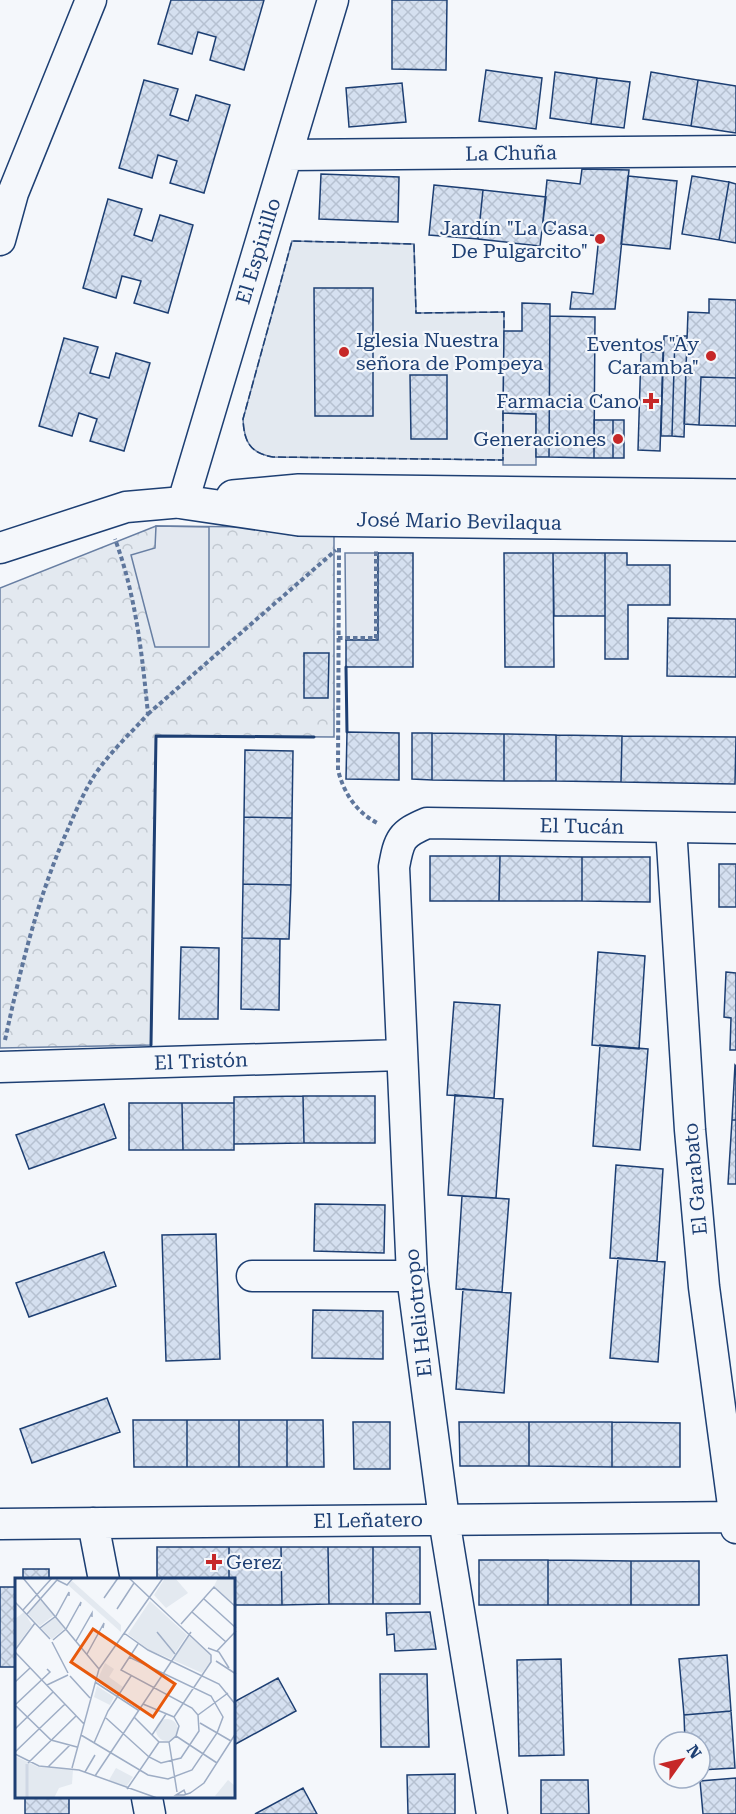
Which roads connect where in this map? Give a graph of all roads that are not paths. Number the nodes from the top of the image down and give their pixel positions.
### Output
1 (91, 0) edge
2 (333, 0) edge
3 (736, 151) edge
4 (287, 154) junction
5 (0, 240) edge
6 (736, 496) edge
7 (183, 502) junction
8 (736, 524) edge
9 (0, 548) edge
10 (418, 827) joint
11 (671, 827) junction
12 (736, 828) edge
13 (2, 1055) edge
14 (402, 1055) junction
15 (252, 1276) dead end
16 (412, 1276) junction
17 (444, 1519) junction
18 (735, 1521) edge
19 (93, 1523) junction
20 (0, 1524) edge
21 (104, 1578) edge
22 (147, 1799) edge
23 (150, 1814) edge
24 (492, 1814) edge

1 - 5 street
2 - 4 street, El Espinillo
3 - 4 street, La Chuña
4 - 7 street, El Espinillo
6 - 7 main road, José Mario Bevilaqua
7 - 8 main road, José Mario Bevilaqua
7 - 9 street, José Mario Bevilaqua
10 - 11 street, El Tucán
10 - 14 street, El Heliotropo
11 - 12 street, El Tucán
11 - 18 street, El Garabato
13 - 14 street, El Tristón
14 - 16 street, El Heliotropo
15 - 16 street
16 - 17 street, El Heliotropo
17 - 18 street, El Leñatero
17 - 19 street, El Leñatero
17 - 24 street, El Heliotropo
19 - 20 street, El Leñatero
19 - 21 street
22 - 23 street

